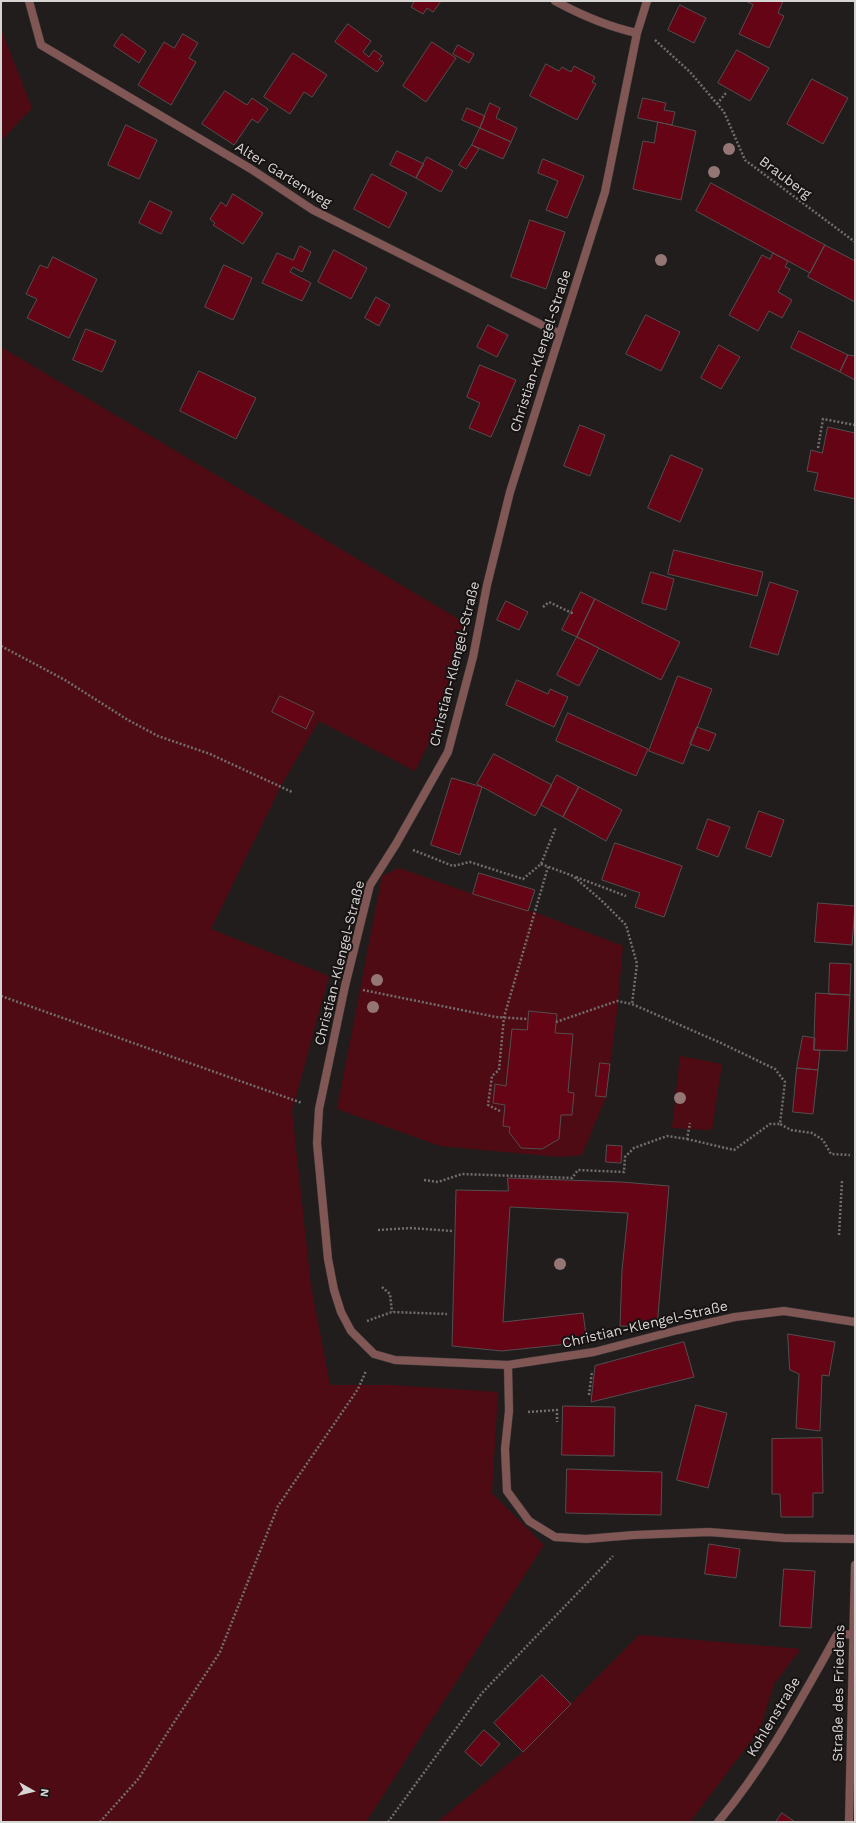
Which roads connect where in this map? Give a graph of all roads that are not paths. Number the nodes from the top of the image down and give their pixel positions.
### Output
1 (29, 1) edge
2 (555, 1) edge
3 (647, 1) edge
4 (637, 33) junction
5 (560, 334) junction
6 (855, 1322) edge
7 (508, 1365) junction
8 (855, 1539) edge
9 (855, 1565) edge
10 (854, 1634) junction
11 (718, 1822) edge
12 (849, 1822) edge

1 - 5 street, Alter Gartenweg
2 - 4 street
3 - 4 street, Christian-Klengel-Straße
4 - 5 street, Christian-Klengel-Straße
5 - 7 street, Christian-Klengel-Straße
6 - 7 street, Christian-Klengel-Straße
7 - 8 street
9 - 10 street, Straße des Friedens
10 - 11 street, Kohlenstraße
10 - 12 street, Straße des Friedens

